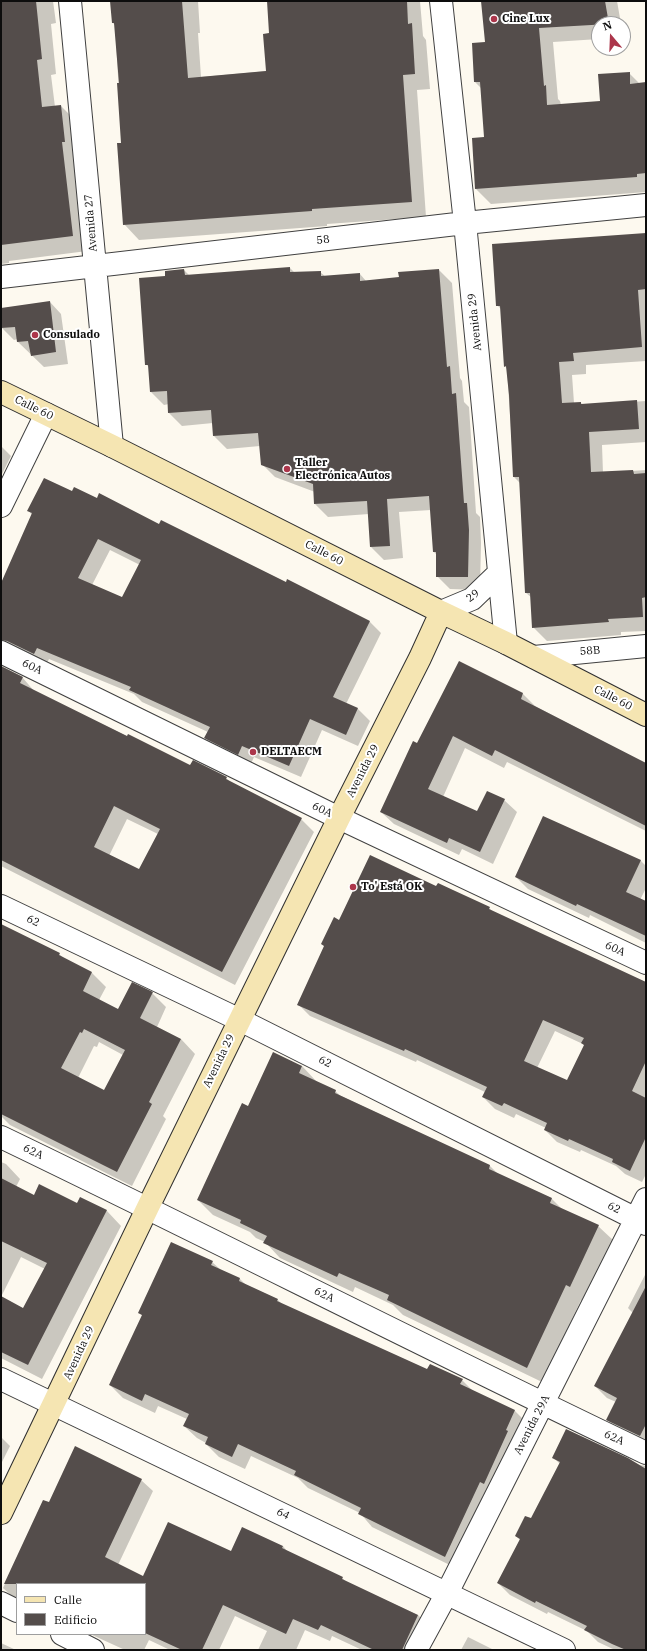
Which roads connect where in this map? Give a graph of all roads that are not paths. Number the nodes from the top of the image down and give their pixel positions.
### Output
1 (70, 1) edge
2 (441, 1) edge
3 (646, 205) edge
4 (465, 223) junction
5 (95, 267) junction
6 (1, 277) edge
7 (1, 392) edge
8 (46, 414) junction
9 (112, 446) junction
10 (1, 506) edge
11 (499, 573) junction
12 (441, 612) junction
13 (506, 643) junction
14 (646, 646) edge
15 (1, 652) edge
16 (534, 657) junction
17 (646, 714) edge
18 (339, 818) junction
19 (1, 906) edge
20 (646, 963) edge
21 (240, 1020) junction
22 (1, 1137) edge
23 (646, 1199) edge
24 (148, 1207) junction
25 (641, 1222) edge
26 (1, 1379) edge
27 (543, 1404) junction
28 (54, 1405) junction
29 (646, 1453) edge
30 (1, 1513) edge
31 (447, 1593) junction
32 (1, 1603) edge
33 (16, 1610) edge
34 (64, 1635) edge
35 (93, 1650) edge
36 (416, 1650) edge
37 (564, 1650) edge

1 - 5 street, Avenida 27
2 - 4 street, Avenida 29
3 - 4 street, 58
4 - 5 street, 58
4 - 11 street, Avenida 29
5 - 6 street, 58
5 - 9 street, Avenida 27
7 - 8 street, Calle 60
8 - 9 street, Calle 60
8 - 10 street
9 - 12 street, Calle 60
11 - 12 street, 29
11 - 13 street, Avenida 29
12 - 13 street, Calle 60
12 - 18 street, Avenida 29
13 - 16 street, Calle 60
14 - 16 street, 58B
15 - 18 street, 60A
16 - 17 street, Calle 60
18 - 20 street, 60A
18 - 21 street, Avenida 29
19 - 21 street, 62
21 - 24 street, Avenida 29
21 - 25 street, 62
22 - 24 street, 62A
23 - 25 street, Avenida 29A
24 - 27 street, 62A
24 - 28 street, Avenida 29
25 - 27 street, Avenida 29A
26 - 28 street, 64
27 - 29 street, 62A
27 - 31 street, Avenida 29A
28 - 30 street, Avenida 29
28 - 31 street, 64
31 - 36 street, Avenida 29A
31 - 37 street, 64
32 - 33 street
34 - 35 street

